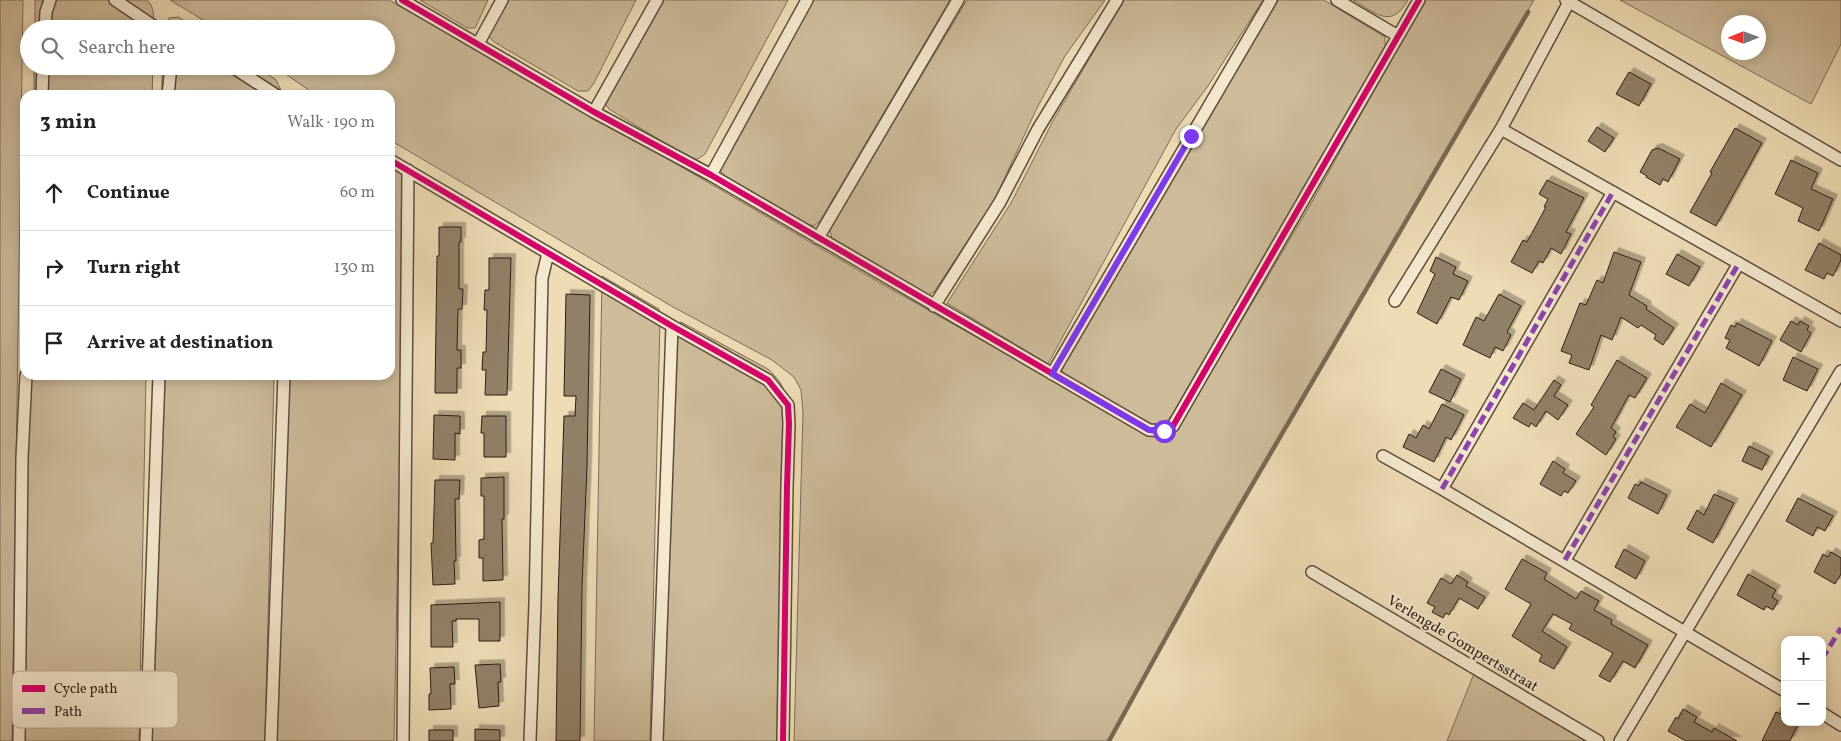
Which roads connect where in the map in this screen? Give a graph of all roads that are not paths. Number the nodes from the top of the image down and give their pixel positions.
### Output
1 (50, 0) edge
2 (115, 0) edge
3 (402, 0) edge
4 (502, 0) edge
5 (657, 0) edge
6 (807, 0) edge
7 (958, 0) edge
8 (1117, 0) edge
9 (1271, 0) edge
10 (1337, 0) edge
11 (1419, 0) edge
12 (1567, 1) edge
13 (46, 20) edge
14 (145, 20) edge
15 (1398, 36) junction
16 (478, 44) junction
17 (43, 75) edge
18 (169, 75) edge
19 (245, 75) edge
20 (42, 90) edge
21 (168, 90) edge
22 (268, 90) edge
23 (594, 112) junction
24 (1501, 129) junction
25 (1841, 160) edge
26 (395, 163) edge
27 (408, 170) junction
28 (711, 175) junction
29 (1613, 192) junction
30 (818, 238) junction
31 (548, 253) junction
32 (1739, 263) junction
33 (1395, 301) dead end
34 (934, 306) junction
35 (1841, 322) edge
36 (672, 326) junction
37 (1841, 371) edge
38 (1052, 374) junction
39 (26, 380) edge
40 (159, 380) edge
41 (284, 380) edge
42 (1383, 456) dead end
43 (1442, 488) junction
44 (1565, 560) junction
45 (1312, 572) dead end
46 (1684, 632) junction
47 (20, 671) edge
48 (148, 671) edge
49 (1781, 689) edge
50 (1826, 716) edge
51 (1841, 725) edge
52 (19, 728) edge
53 (146, 728) edge
54 (19, 741) edge
55 (146, 741) edge
56 (271, 741) edge
57 (403, 741) edge
58 (530, 741) edge
59 (657, 741) edge
60 (783, 741) edge
61 (1598, 741) edge
62 (1620, 741) edge

1 - 13 street
2 - 14 street
3 - 16 street
4 - 16 street
5 - 23 street
6 - 28 street
7 - 30 street
8 - 34 street
9 - 38 street
10 - 15 street
11 - 15 street
12 - 24 street
12 - 25 street
15 - 38 street
16 - 23 street
17 - 20 street
18 - 21 street
19 - 22 street
23 - 28 street
24 - 29 street
24 - 33 street
26 - 27 street
27 - 31 street
27 - 57 street
28 - 30 street
29 - 32 street
29 - 43 street
30 - 34 street
31 - 36 street
31 - 58 street
32 - 35 street
32 - 44 street
34 - 38 street
36 - 59 street
36 - 60 street
37 - 46 street
39 - 47 street
40 - 48 street
41 - 56 street
42 - 43 street
43 - 44 street
44 - 46 street
45 - 61 street, Verlengde Gompertsstraat
46 - 49 street
46 - 62 street
50 - 51 street
52 - 54 street
53 - 55 street

